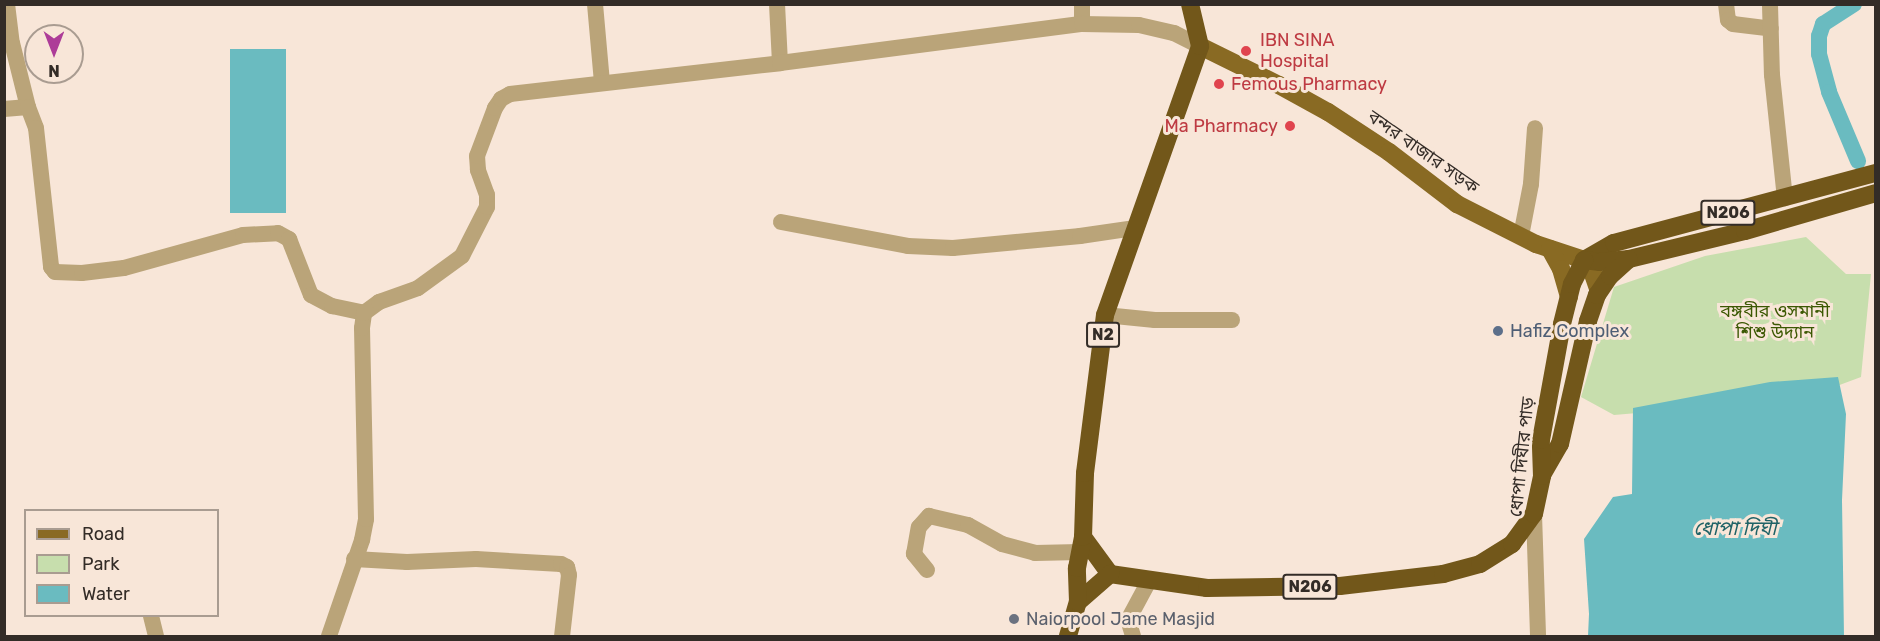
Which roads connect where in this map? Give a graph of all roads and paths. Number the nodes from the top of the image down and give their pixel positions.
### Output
1 (7, 4) edge
2 (595, 4) edge
3 (777, 4) edge
4 (1082, 4) edge
5 (1726, 4) edge
6 (1191, 6) edge
7 (1770, 6) edge
8 (1082, 24) junction
9 (1771, 29) junction
10 (1200, 46) junction
11 (780, 63) junction
12 (602, 83) junction
13 (28, 107) junction
14 (4, 109) edge
15 (1535, 128) dead end
16 (1875, 173) edge
17 (1875, 193) edge
18 (1785, 198) junction
19 (781, 222) dead end
20 (1135, 228) junction
21 (1521, 236) junction
22 (1550, 249) junction
23 (1629, 259) junction
24 (1584, 260) junction
25 (1570, 291) junction
26 (1599, 291) junction
27 (364, 313) junction
28 (1105, 315) junction
29 (1232, 320) dead end
30 (1542, 476) junction
31 (1534, 514) junction
32 (1082, 545) junction
33 (354, 559) junction
34 (927, 570) dead end
35 (1110, 574) junction
36 (1149, 581) junction
37 (1078, 602) junction
38 (151, 617) edge
39 (156, 636) edge
40 (329, 636) edge
41 (562, 636) edge
42 (1068, 636) edge
43 (1133, 636) edge
44 (1538, 636) edge

1 - 13 street
2 - 12 street
3 - 11 street
4 - 8 street
5 - 9 street
6 - 10 highway
7 - 9 street
8 - 10 street
8 - 11 street
9 - 18 street
10 - 20 highway, N2
10 - 21 main road, বন্দর বাজার সড়ক
11 - 12 street
12 - 27 street
13 - 14 street
13 - 27 street
15 - 21 street
16 - 18 highway, N206
17 - 23 highway, বন্দর বাজার সড়ক / N206
18 - 24 highway, N206
19 - 20 street
20 - 28 highway, N2
21 - 22 main road, বন্দর বাজার সড়ক
22 - 24 main road, বন্দর বাজার সড়ক
22 - 25 main road
23 - 24 highway, বন্দর বাজার সড়ক / N206
23 - 26 highway, N206
24 - 25 highway, N206
24 - 26 main road
25 - 30 highway, ধোপা দিঘীর পাড় / N206
26 - 30 highway, N206
27 - 33 street
28 - 29 street
28 - 32 highway, N2
30 - 31 highway, ধোপা দিঘীর পাড় / N206
31 - 36 highway, N206
31 - 44 street, ধোপা দিঘীর পাড়
32 - 34 street
32 - 35 highway
32 - 37 highway, N2
33 - 40 street
33 - 41 street
35 - 36 highway, N206
35 - 37 highway
36 - 43 street
37 - 42 highway, N2
38 - 39 street

